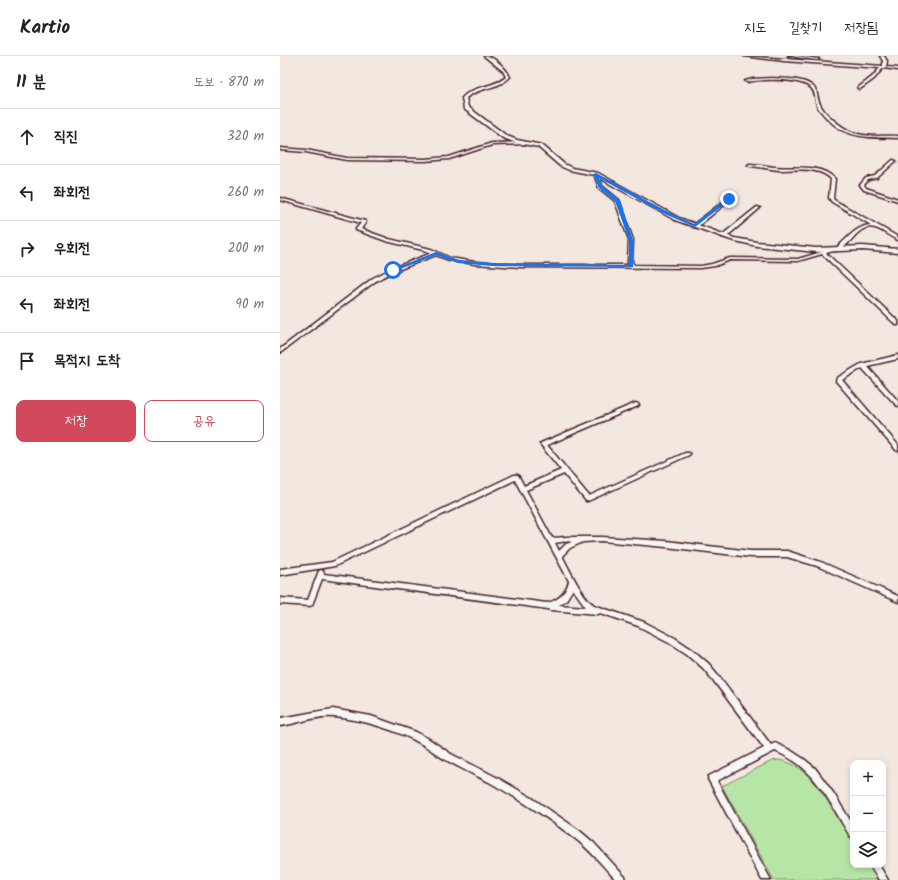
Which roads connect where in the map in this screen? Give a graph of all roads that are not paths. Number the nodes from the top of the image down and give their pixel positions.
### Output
1 (486, 56) edge
2 (746, 56) edge
3 (790, 56) edge
4 (813, 56) edge
5 (882, 56) edge
6 (817, 59) junction
7 (826, 63) junction
8 (883, 67) junction
9 (898, 69) edge
10 (747, 80) dead end
11 (860, 88) dead end
12 (898, 137) edge
13 (526, 143) junction
14 (280, 149) edge
15 (894, 161) dead end
16 (750, 165) dead end
17 (596, 174) junction
18 (280, 199) edge
19 (729, 199) dead end
20 (898, 200) edge
21 (758, 208) dead end
22 (695, 226) junction
23 (876, 226) junction
24 (724, 236) junction
25 (898, 239) edge
26 (834, 250) junction
27 (898, 251) edge
28 (436, 253) junction
29 (824, 253) junction
30 (632, 266) junction
31 (898, 324) edge
32 (280, 351) edge
33 (897, 359) edge
34 (863, 365) junction
35 (898, 404) edge
36 (636, 405) dead end
37 (898, 449) edge
38 (687, 454) dead end
39 (565, 471) junction
40 (523, 489) junction
41 (582, 540) junction
42 (551, 541) junction
43 (558, 556) junction
44 (324, 566) junction
45 (280, 572) edge
46 (320, 576) junction
47 (572, 581) junction
48 (898, 599) edge
49 (280, 602) edge
50 (548, 606) junction
51 (604, 611) junction
52 (280, 722) edge
53 (770, 750) junction
54 (852, 832) edge
55 (876, 868) edge
56 (622, 880) edge
57 (767, 880) edge
58 (884, 880) edge

1 - 13 main road
2 - 7 street
3 - 6 street
4 - 6 street
5 - 8 street
6 - 7 street
7 - 8 street
8 - 9 street
8 - 11 street
10 - 12 street
13 - 14 street
13 - 17 main road
15 - 20 street
16 - 23 street
17 - 22 main road
17 - 30 street
18 - 28 street
19 - 22 street
21 - 24 street
22 - 24 main road
23 - 25 street
23 - 26 street
24 - 26 main road
26 - 27 main road
26 - 29 street
28 - 30 street
28 - 32 street
29 - 30 street
29 - 31 street
33 - 34 street
34 - 35 street
34 - 37 street
36 - 39 street
38 - 39 street
39 - 40 street
40 - 42 street
40 - 44 street
41 - 42 street
41 - 43 street
41 - 48 street
42 - 43 street
43 - 47 street
44 - 45 street
44 - 46 street
46 - 49 street
46 - 50 street
47 - 50 street
47 - 51 street
50 - 51 street
51 - 53 street
52 - 56 street
53 - 54 street
53 - 57 street
55 - 58 street

